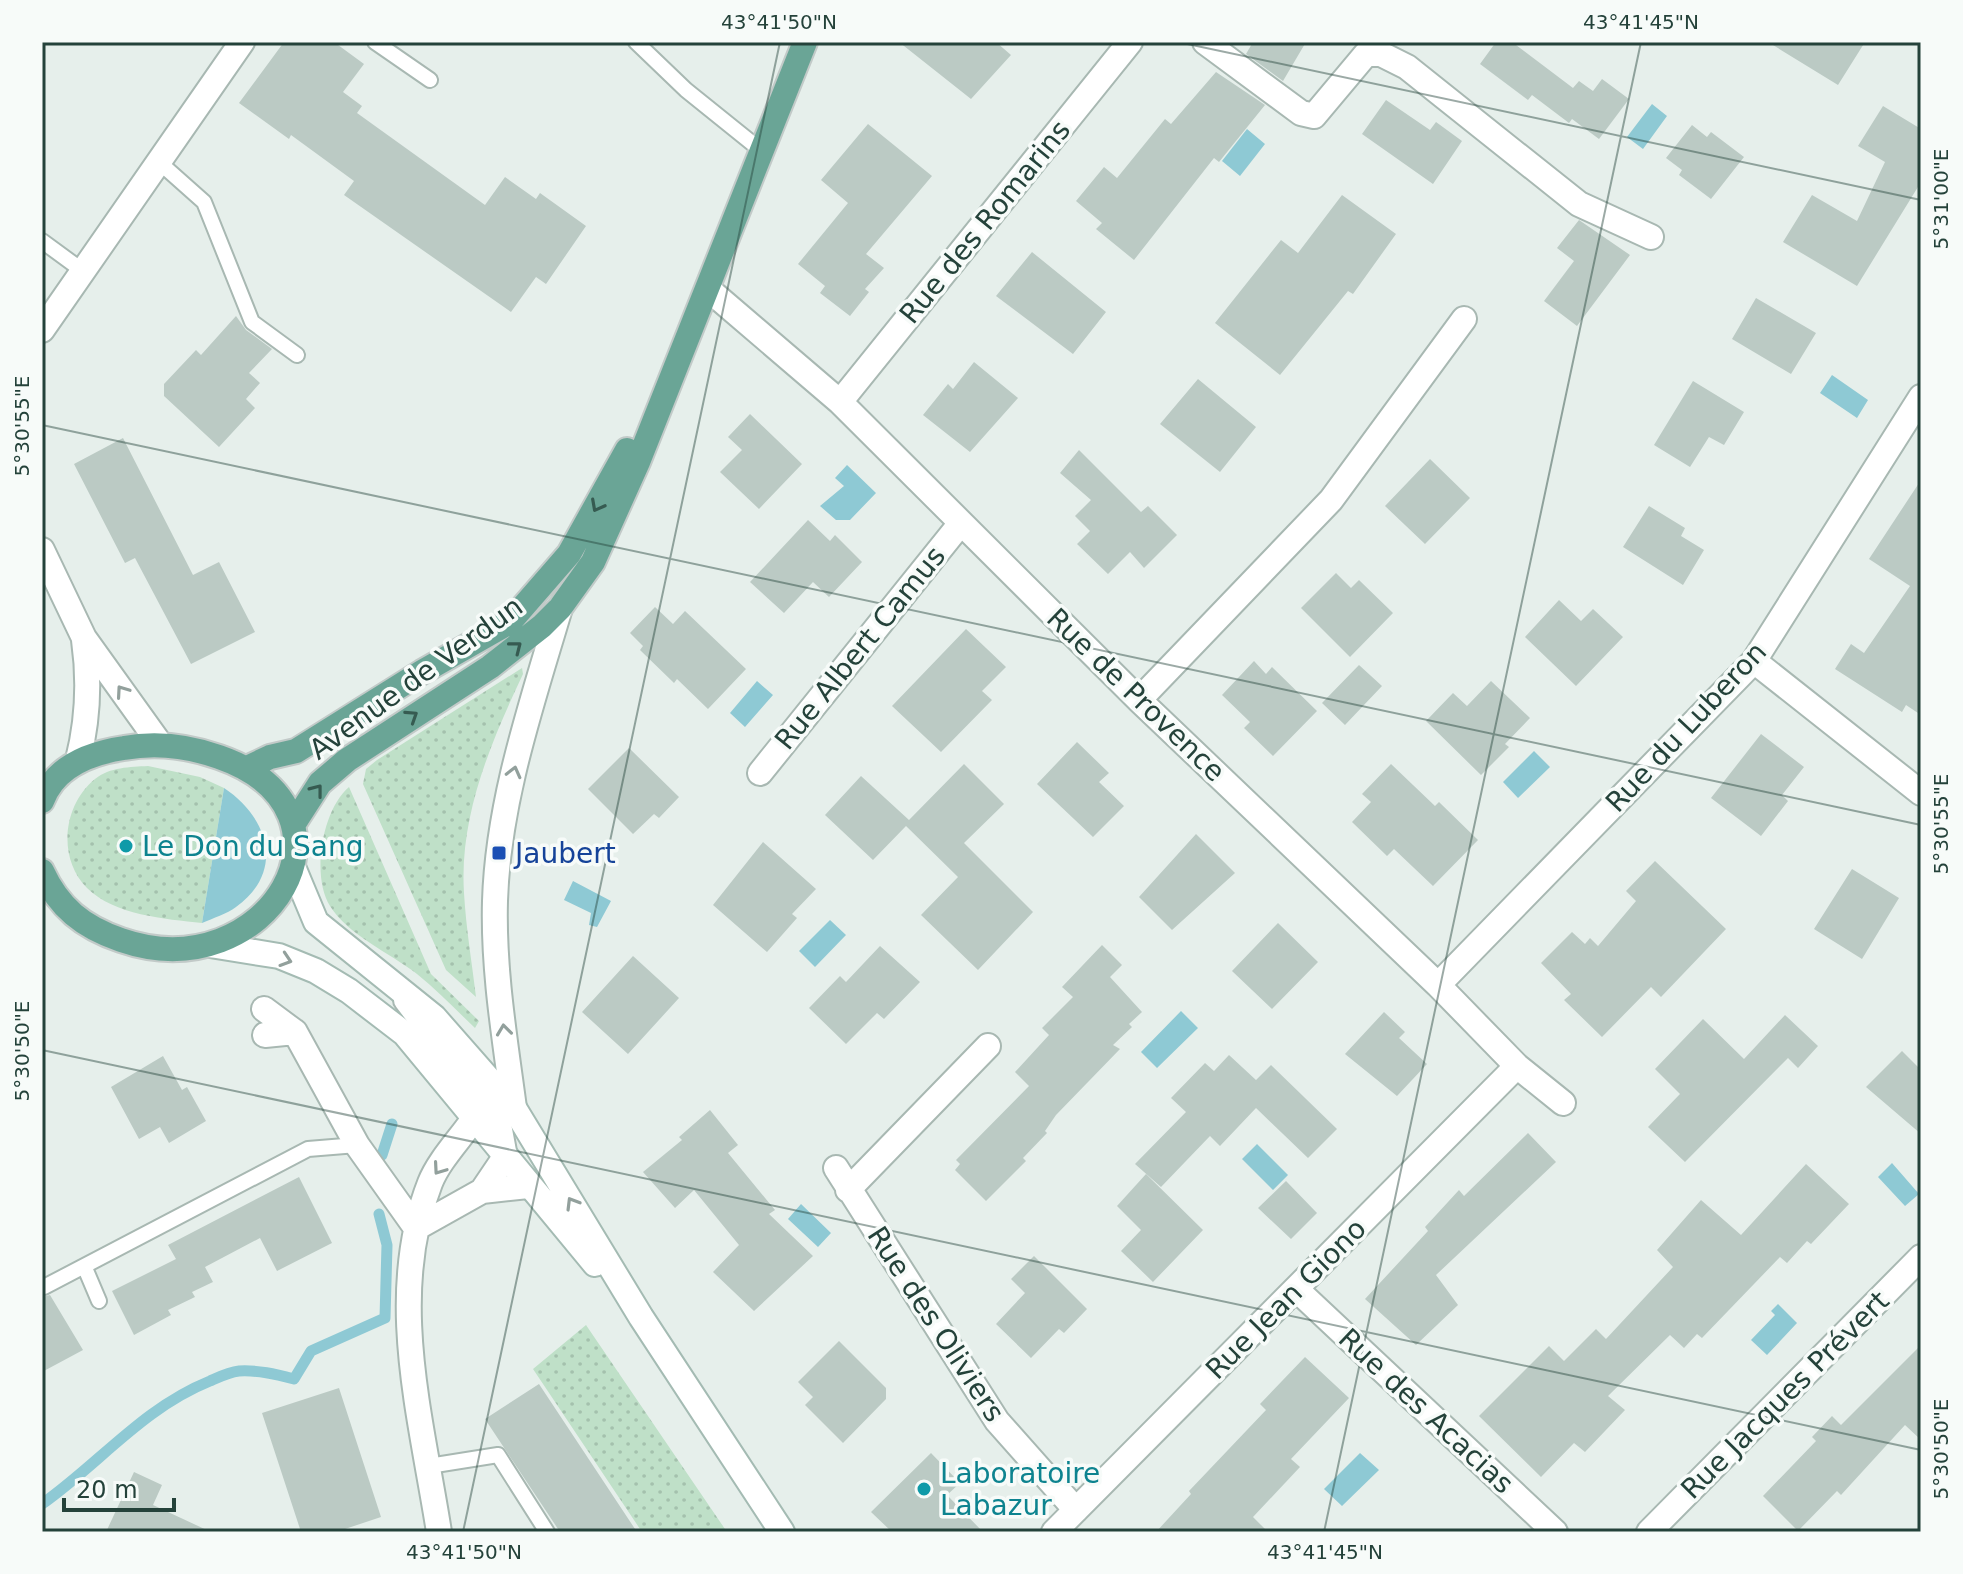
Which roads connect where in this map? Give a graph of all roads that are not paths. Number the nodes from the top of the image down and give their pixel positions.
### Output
1 (242, 42) edge
2 (375, 42) edge
3 (636, 42) edge
4 (805, 42) edge
5 (1130, 42) edge
6 (1205, 42) edge
7 (430, 80) dead end
8 (763, 152) junction
9 (159, 162) junction
10 (1651, 237) dead end
11 (42, 241) edge
12 (83, 271) junction
13 (708, 289) junction
14 (1464, 319) dead end
15 (42, 330) edge
16 (297, 355) dead end
17 (674, 364) junction
18 (1921, 397) edge
19 (840, 402) junction
20 (961, 523) junction
21 (42, 550) edge
22 (560, 608) junction
23 (84, 638) junction
24 (1754, 661) junction
25 (1139, 700) junction
26 (160, 744) junction
27 (247, 768) junction
28 (60, 770) edge
29 (760, 773) dead end
30 (1921, 793) edge
31 (42, 801) edge
32 (293, 825) junction
33 (293, 867) junction
34 (43, 877) edge
35 (210, 945) junction
36 (392, 981) junction
37 (1438, 985) junction
38 (264, 1009) dead end
39 (295, 1032) junction
40 (265, 1035) dead end
41 (988, 1046) dead end
42 (1517, 1066) junction
43 (1563, 1103) dead end
44 (514, 1108) junction
45 (475, 1117) junction
46 (357, 1145) junction
47 (505, 1157) junction
48 (836, 1168) dead end
49 (528, 1186) junction
50 (848, 1190) junction
51 (482, 1191) junction
52 (416, 1228) junction
53 (1921, 1257) edge
54 (85, 1268) junction
55 (44, 1287) dead end
56 (1296, 1289) junction
57 (99, 1301) dead end
58 (641, 1317) junction
59 (429, 1466) junction
60 (1076, 1510) junction
61 (439, 1532) edge
62 (547, 1532) edge
63 (782, 1532) edge
64 (1054, 1532) edge
65 (1555, 1532) edge
66 (1649, 1532) edge

1 - 9 street
2 - 7 lane
3 - 8 lane
4 - 8 main road, Avenue de Verdun
5 - 19 street, Rue des Romarins
6 - 10 street
8 - 13 main road, Avenue de Verdun
9 - 12 street
9 - 16 lane
11 - 12 lane
12 - 15 street
13 - 17 main road, Avenue de Verdun
13 - 19 street, Rue de Provence
14 - 25 street
17 - 22 main road, Avenue de Verdun
17 -> 27 main road, Avenue de Verdun
18 - 24 street, Rue du Luberon
19 - 20 street, Rue de Provence
20 - 25 street, Rue de Provence
20 - 29 street, Rue Albert Camus
21 - 23 street
32 -> 22 main road, Avenue de Verdun
44 -> 22 street
26 -> 23 street
23 - 28 street
24 - 30 street
24 - 37 street, Rue du Luberon
25 - 37 street, Rue de Provence
26 - 27 main road
26 - 28 main road
27 - 32 main road
28 - 31 main road
32 - 33 main road
33 - 35 main road
33 - 36 street
34 - 35 main road
35 -> 45 street
36 - 44 street
36 - 47 street
37 - 42 street, Rue de Provence
38 - 39 street
39 - 40 street
39 - 46 street
41 - 50 street
42 - 43 street, Rue de Provence
42 - 56 street, Rue Jean Giono
58 -> 44 street
45 - 47 street
45 -> 52 street
46 - 52 street
46 - 54 lane
47 - 49 street
47 - 51 street
48 - 50 street, Rue des Oliviers
49 - 51 street
49 - 58 street
50 - 60 street, Rue des Oliviers
51 - 52 street
52 - 59 street
53 - 66 street, Rue Jacques Prévert
54 - 55 lane
54 - 57 lane
56 - 60 street, Rue Jean Giono
56 - 65 street, Rue des Acacias
58 - 63 street
59 - 61 street
59 - 62 lane
60 - 64 street, Rue Jean Giono

